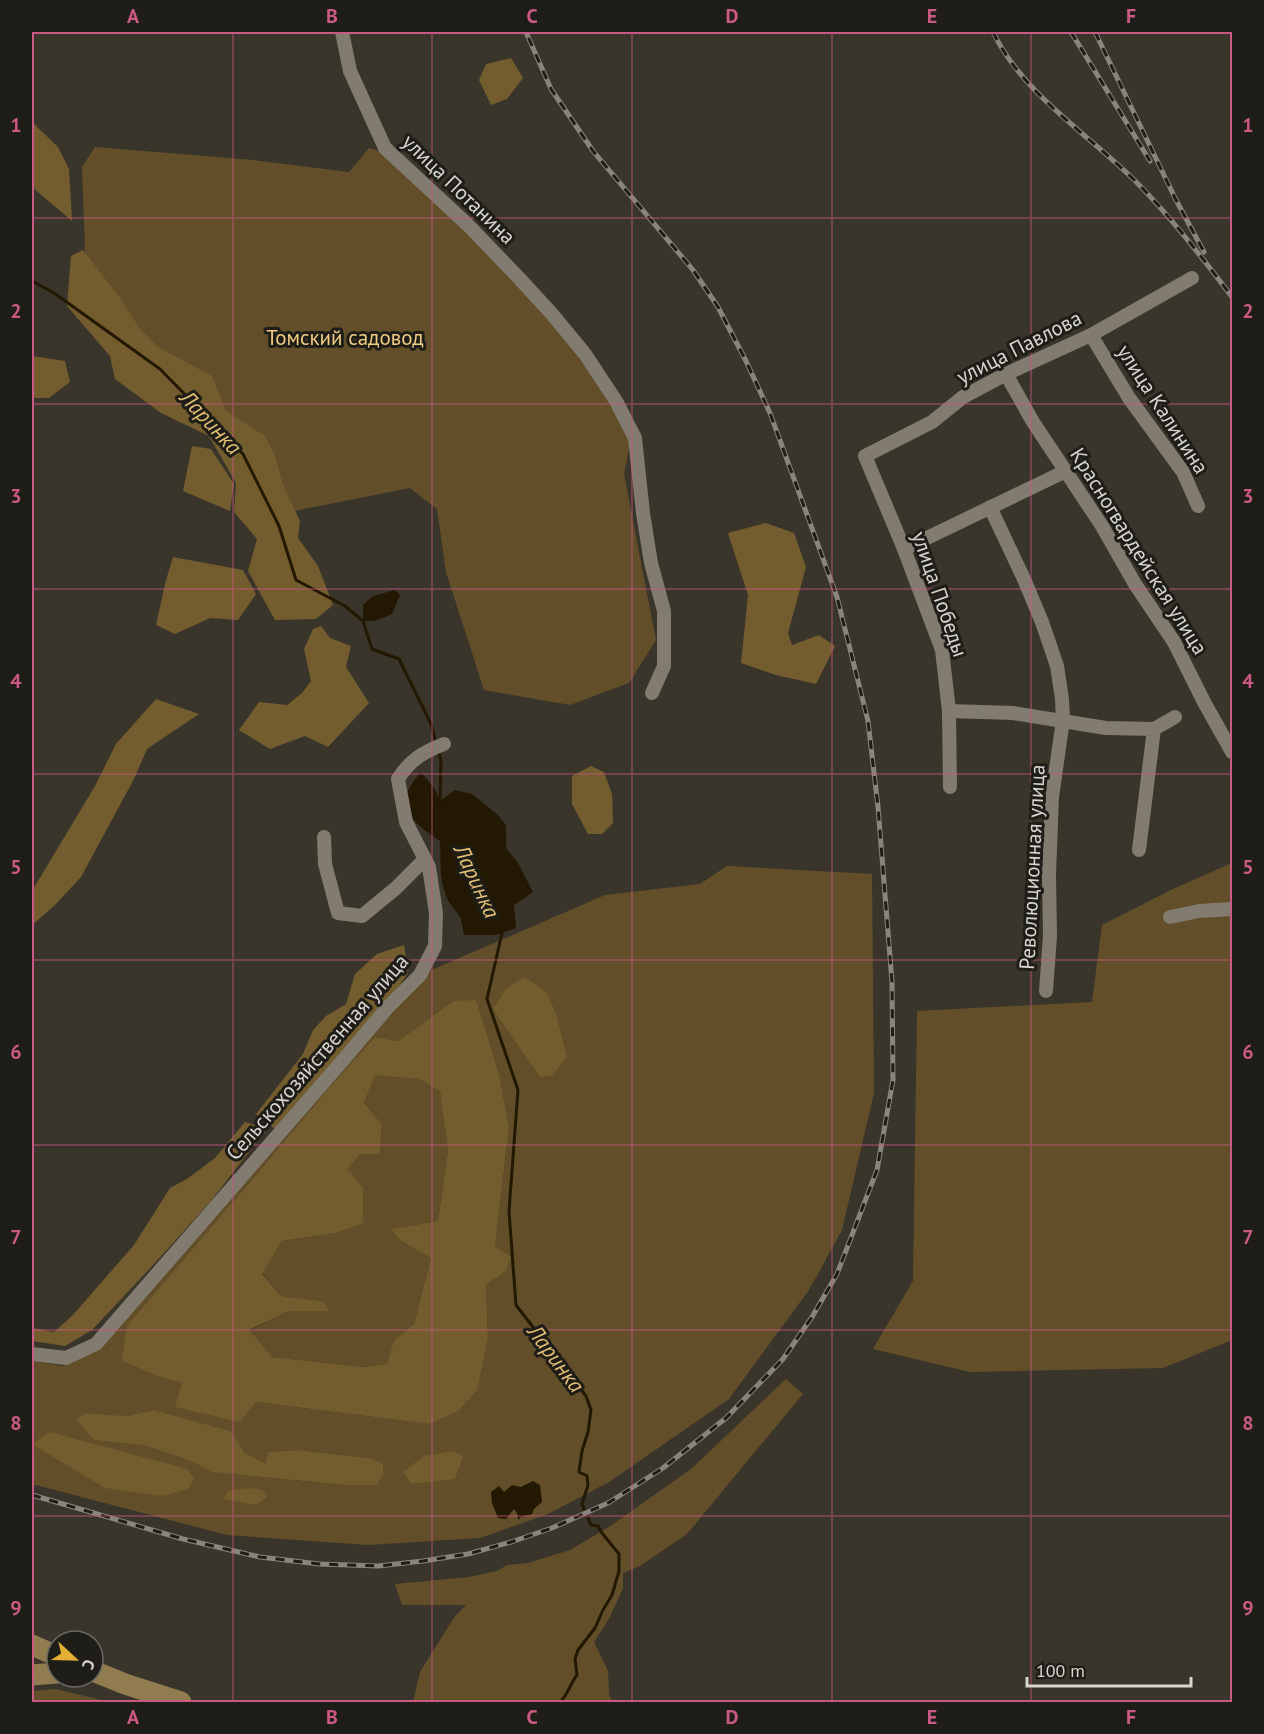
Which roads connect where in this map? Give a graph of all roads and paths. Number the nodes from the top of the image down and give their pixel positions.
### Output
1 (342, 32) edge
2 (1192, 278) dead end
3 (1091, 334) junction
4 (1006, 374) junction
5 (865, 456) joint
6 (1066, 471) junction
7 (1198, 506) dead end
8 (990, 507) junction
9 (904, 549) junction
10 (652, 693) dead end
11 (949, 711) junction
12 (1175, 717) dead end
13 (1063, 720) junction
14 (1154, 729) junction
15 (444, 744) dead end
16 (1233, 752) edge
17 (951, 787) dead end
18 (324, 837) dead end
19 (1138, 850) dead end
20 (425, 859) junction
21 (1233, 909) edge
22 (1170, 917) dead end
23 (1046, 991) dead end
24 (32, 1354) edge
25 (105, 1676) edge
26 (105, 1680) edge
27 (125, 1684) junction
28 (181, 1702) edge

1 - 10 street, улица Потанина
2 - 3 street, улица Павлова
3 - 4 street, улица Павлова
3 - 7 street, улица Калинина
4 - 5 street, улица Павлова
4 - 6 street, Красногвардейская улица
5 - 9 street, улица Победы
6 - 8 street
6 - 16 street, Красногвардейская улица
8 - 9 street
8 - 13 street, Революционная улица
9 - 11 street, улица Победы
11 - 13 street
11 - 17 street, улица Победы
12 - 14 street
13 - 14 street
13 - 23 street, Революционная улица
14 - 19 street
15 - 20 street, Сельскохозяйственная улица
18 - 20 street
20 - 24 street, Сельскохозяйственная улица
21 - 22 street
25 - 27 main road
26 - 27 main road
27 - 28 main road

